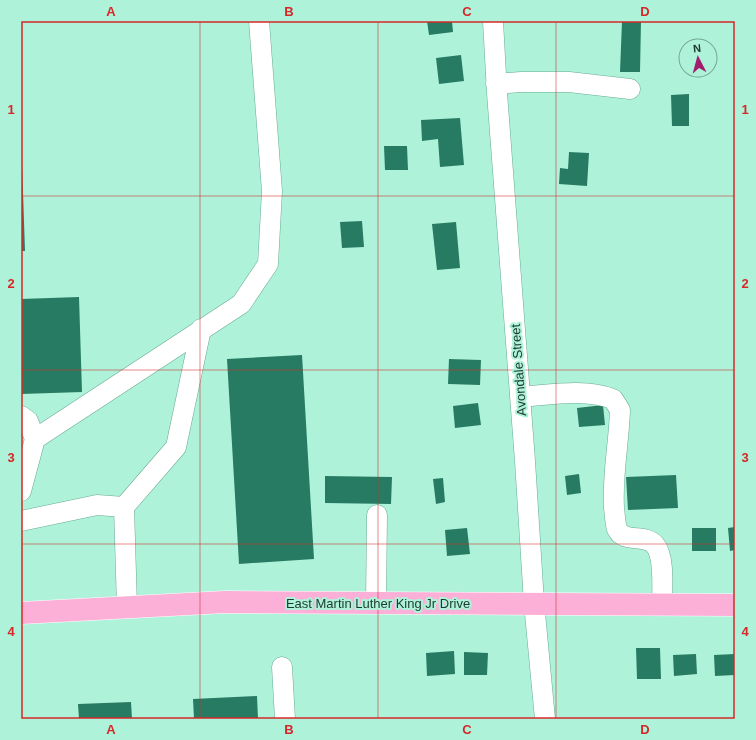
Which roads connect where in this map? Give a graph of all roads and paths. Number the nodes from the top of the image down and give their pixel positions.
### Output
1 (259, 21) edge
2 (493, 21) edge
3 (496, 84) junction
4 (630, 89) dead end
5 (201, 329) junction
6 (520, 397) junction
7 (21, 416) edge
8 (35, 438) junction
9 (21, 491) edge
10 (124, 507) junction
11 (377, 515) dead end
12 (21, 521) edge
13 (376, 603) junction
14 (534, 604) junction
15 (662, 604) junction
16 (735, 605) edge
17 (127, 607) junction
18 (21, 613) edge
19 (282, 667) dead end
20 (285, 719) edge
21 (545, 719) edge

1 - 5 street
2 - 3 street, Avondale Street
3 - 4 street
3 - 6 street, Avondale Street
5 - 8 street
5 - 10 street
6 - 14 street, Avondale Street
6 - 15 street
7 - 8 street
8 - 9 street
10 - 12 street
10 - 17 street
11 - 13 street
13 - 14 main road, East Martin Luther King Jr Drive
13 - 17 main road, East Martin Luther King Jr Drive
14 - 15 main road, East Martin Luther King Jr Drive
14 - 21 street, Avondale Street
15 - 16 main road, East Martin Luther King Jr Drive
17 - 18 main road, East Martin Luther King Jr Drive
19 - 20 street

